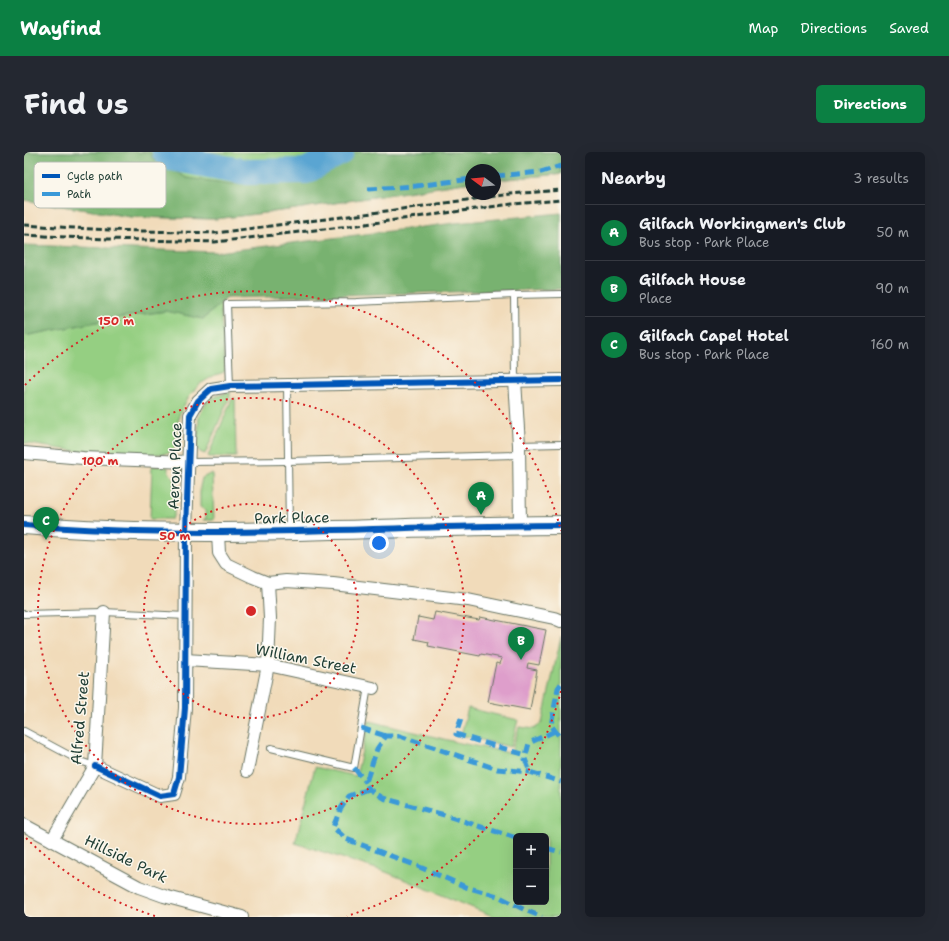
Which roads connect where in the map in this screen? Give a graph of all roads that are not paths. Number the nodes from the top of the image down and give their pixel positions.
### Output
1 (561, 294) edge
2 (514, 295) junction
3 (515, 380) junction
4 (561, 380) edge
5 (287, 385) junction
6 (230, 386) junction
7 (561, 444) edge
8 (519, 450) junction
9 (24, 453) edge
10 (288, 461) junction
11 (188, 462) junction
12 (24, 525) edge
13 (520, 525) junction
14 (561, 525) edge
15 (186, 531) junction
16 (289, 531) junction
17 (218, 532) junction
18 (268, 583) junction
19 (104, 612) junction
20 (24, 614) edge
21 (186, 616) junction
22 (561, 621) edge
23 (186, 660) junction
24 (268, 665) junction
25 (370, 688) joint
26 (24, 731) edge
27 (271, 748) dead end
28 (95, 766) junction
29 (247, 771) dead end
30 (24, 825) edge
31 (52, 840) junction
32 (242, 917) edge

1 - 2 lane
2 - 3 lane
2 - 6 lane
3 - 4 street, Aeron Place
3 - 5 street, Aeron Place
3 - 8 street
5 - 6 street, Aeron Place
5 - 10 lane
6 - 11 street, Aeron Place
7 - 8 lane
8 - 10 lane
8 - 13 street
9 - 11 street
10 - 11 lane
10 - 16 lane
11 - 15 street, Aeron Place
12 - 15 street, Park Place
13 - 14 street, Park Place
13 - 16 street, Park Place
15 - 17 street, Park Place
15 - 21 street, Aeron Place
16 - 17 street, Park Place
17 - 18 street
18 - 22 street
18 - 24 street
19 - 20 lane
19 - 21 lane
19 - 28 street, Alfred Street
21 - 23 street, Aeron Place
23 - 24 street, William Street
23 - 28 street, Aeron Place
24 - 25 street, William Street
24 - 29 street
25 - 27 lane
26 - 28 lane
28 - 31 street, Alfred Street
30 - 31 street, Hillside Park
31 - 32 street, Hillside Park

